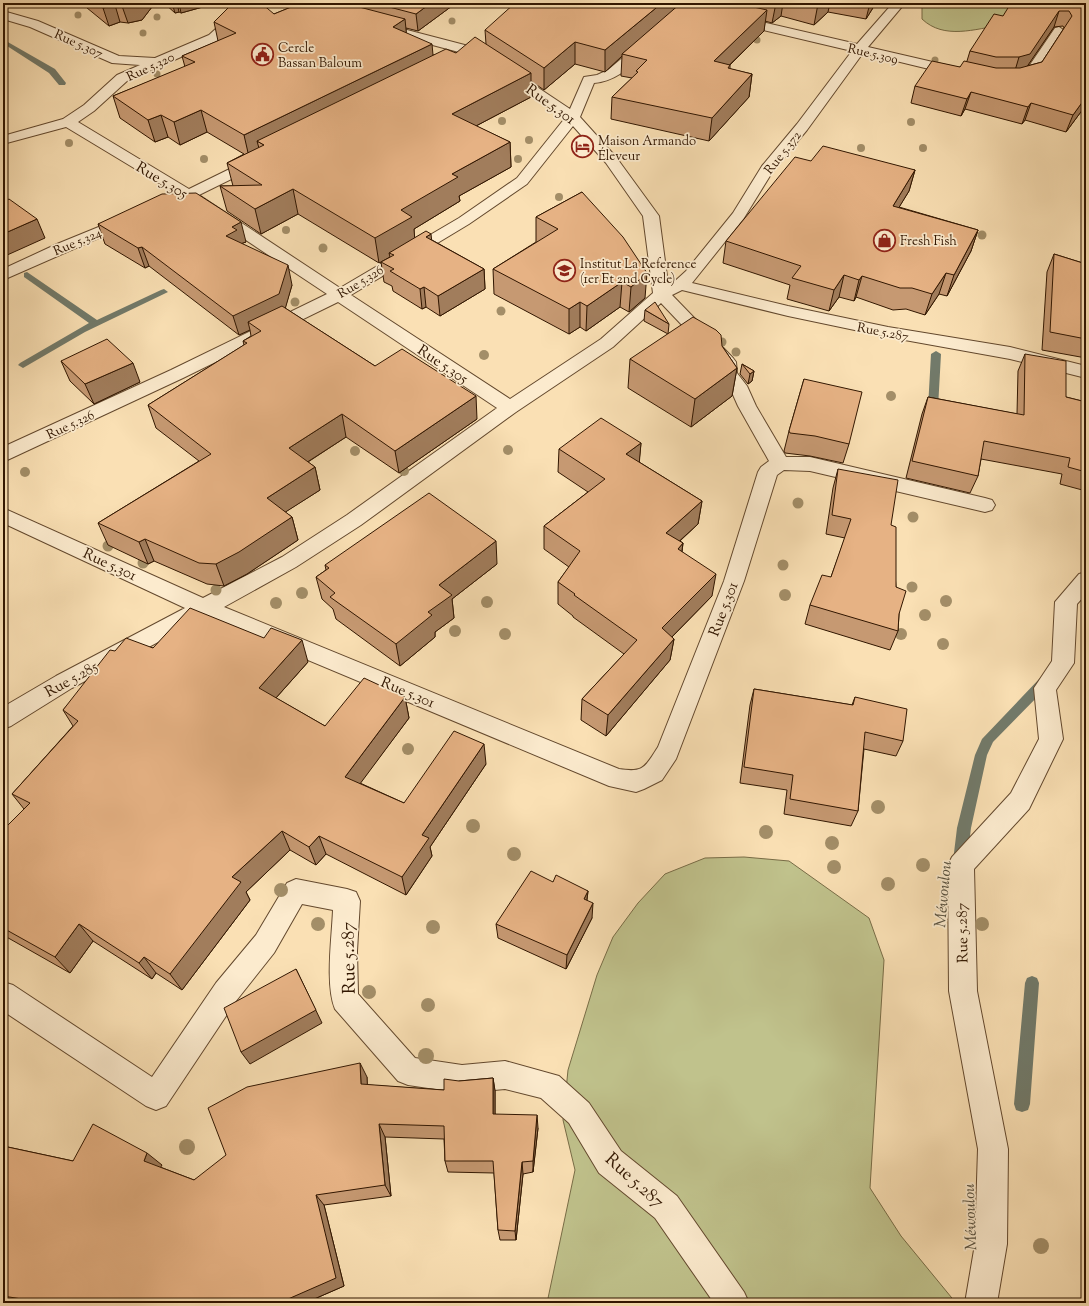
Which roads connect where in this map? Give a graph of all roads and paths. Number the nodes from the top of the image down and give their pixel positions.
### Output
1 (251, 3) edge
2 (288, 3) edge
3 (665, 3) edge
4 (899, 3) edge
5 (685, 11) edge
6 (3, 15) edge
7 (340, 17) edge
8 (370, 25) edge
9 (1059, 31) dead end
10 (657, 35) edge
11 (859, 50) junction
12 (475, 52) junction
13 (117, 60) junction
14 (158, 61) junction
15 (454, 63) edge
16 (970, 75) edge
17 (122, 78) junction
18 (999, 79) edge
19 (573, 117) junction
20 (68, 122) junction
21 (3, 140) edge
22 (272, 153) edge
23 (188, 195) junction
24 (166, 204) edge
25 (144, 213) edge
26 (3, 275) edge
27 (680, 285) junction
28 (661, 294) junction
29 (338, 295) junction
30 (1086, 372) edge
31 (510, 408) junction
32 (3, 455) edge
33 (780, 463) junction
34 (985, 505) dead end
35 (3, 515) edge
36 (1086, 580) edge
37 (203, 607) junction
38 (3, 719) edge
39 (3, 995) edge
40 (733, 1303) edge
41 (981, 1303) edge

1 - 14 street, Rue 5.320
2 - 7 street
3 - 5 street, Rue 5.309
4 - 11 street, Rue 5.372
5 - 11 street, Rue 5.309
6 - 13 street, Rue 5.307
8 - 12 street, Rue 5.301
9 - 18 street
10 - 19 street, Rue 5.326
11 - 16 street, Rue 5.309
11 - 27 street, Rue 5.372
12 - 15 street
12 - 19 street, Rue 5.301
13 - 14 street, Rue 5.307
13 - 17 street
14 - 17 street, Rue 5.320
17 - 20 street, Rue 5.320
19 - 28 street, Rue 5.301
19 - 29 street, Rue 5.326
20 - 21 street, Rue 5.320
20 - 23 street, Rue 5.305
22 - 23 street
23 - 24 street
23 - 29 street, Rue 5.305
25 - 26 street, Rue 5.324
27 - 28 street, Rue 5.372
27 - 30 street, Rue 5.287
28 - 31 street, Rue 5.372
28 - 33 street
29 - 31 street, Rue 5.305
29 - 32 street, Rue 5.326
31 - 37 street
33 - 34 street
33 - 37 street, Rue 5.301
35 - 37 street, Rue 5.301
36 - 41 street, Rue 5.287
37 - 38 street, Rue 5.285
39 - 40 street, Rue 5.287

